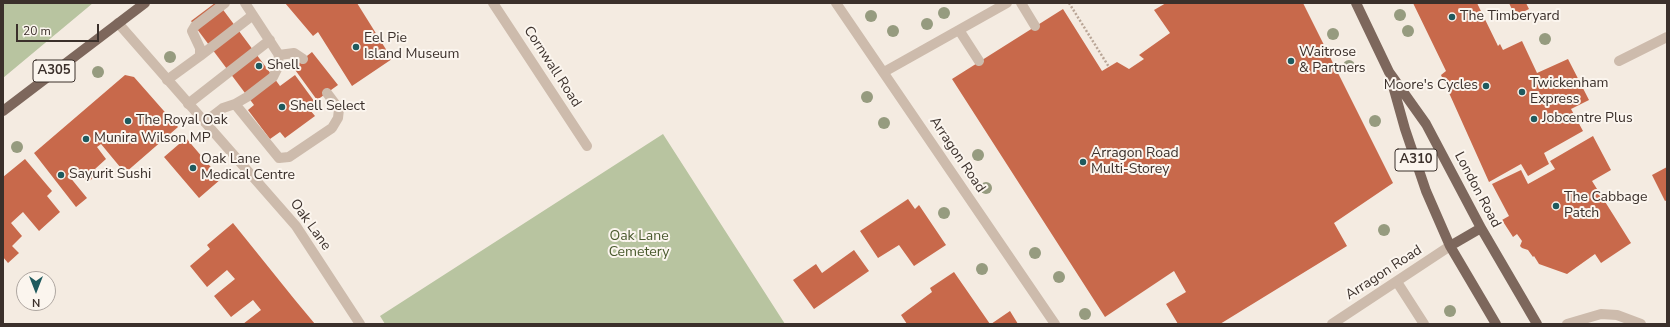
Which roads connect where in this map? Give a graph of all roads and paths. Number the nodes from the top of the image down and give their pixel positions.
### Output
1 (145, 3) edge
2 (225, 3) edge
3 (245, 3) edge
4 (493, 3) edge
5 (836, 3) edge
6 (1007, 3) edge
7 (1021, 3) edge
8 (1069, 3) edge
9 (1356, 3) edge
10 (253, 15) junction
11 (118, 23) junction
12 (1035, 26) dead end
13 (959, 30) junction
14 (1667, 37) edge
15 (270, 40) junction
16 (279, 55) junction
17 (200, 56) junction
18 (303, 59) dead end
19 (979, 61) dead end
20 (1619, 61) dead end
21 (1109, 67) dead end
22 (884, 72) junction
23 (1389, 72) junction
24 (167, 80) junction
25 (327, 93) dead end
26 (188, 104) junction
27 (235, 104) junction
28 (3, 111) edge
29 (205, 122) junction
30 (587, 146) dead end
31 (1481, 228) junction
32 (1450, 246) junction
33 (1397, 282) junction
34 (360, 324) edge
35 (1055, 324) edge
36 (1332, 324) edge
37 (1424, 324) edge
38 (1496, 324) edge
39 (1537, 324) edge
40 (1567, 324) edge
41 (1641, 324) edge

1 - 11 main road, A305
2 - 17 street
3 - 10 street
4 - 30 street, Cornwall Road
5 - 22 street, Arragon Road
6 - 13 street
7 - 12 street
8 - 21 path
9 - 23 main road, London Road / A310
10 - 15 street
10 - 17 street
11 - 24 street, Oak Lane
11 - 28 main road, A305
13 - 19 street
13 - 22 street
14 - 20 street
15 - 16 street
15 - 26 street
16 - 18 street
16 - 27 street
17 - 24 street
22 - 35 street, Arragon Road
23 - 31 main road, London Road / A310
23 - 32 main road, London Road / A310
24 - 26 street, Oak Lane
25 - 27 street
26 - 29 street, Oak Lane
27 - 29 street
29 - 34 street, Oak Lane
31 - 32 main road
31 - 39 main road, London Road / A310
32 - 33 street, Arragon Road
32 - 38 main road, London Road / A310
33 - 36 street, Arragon Road
33 - 37 street
40 - 41 street

